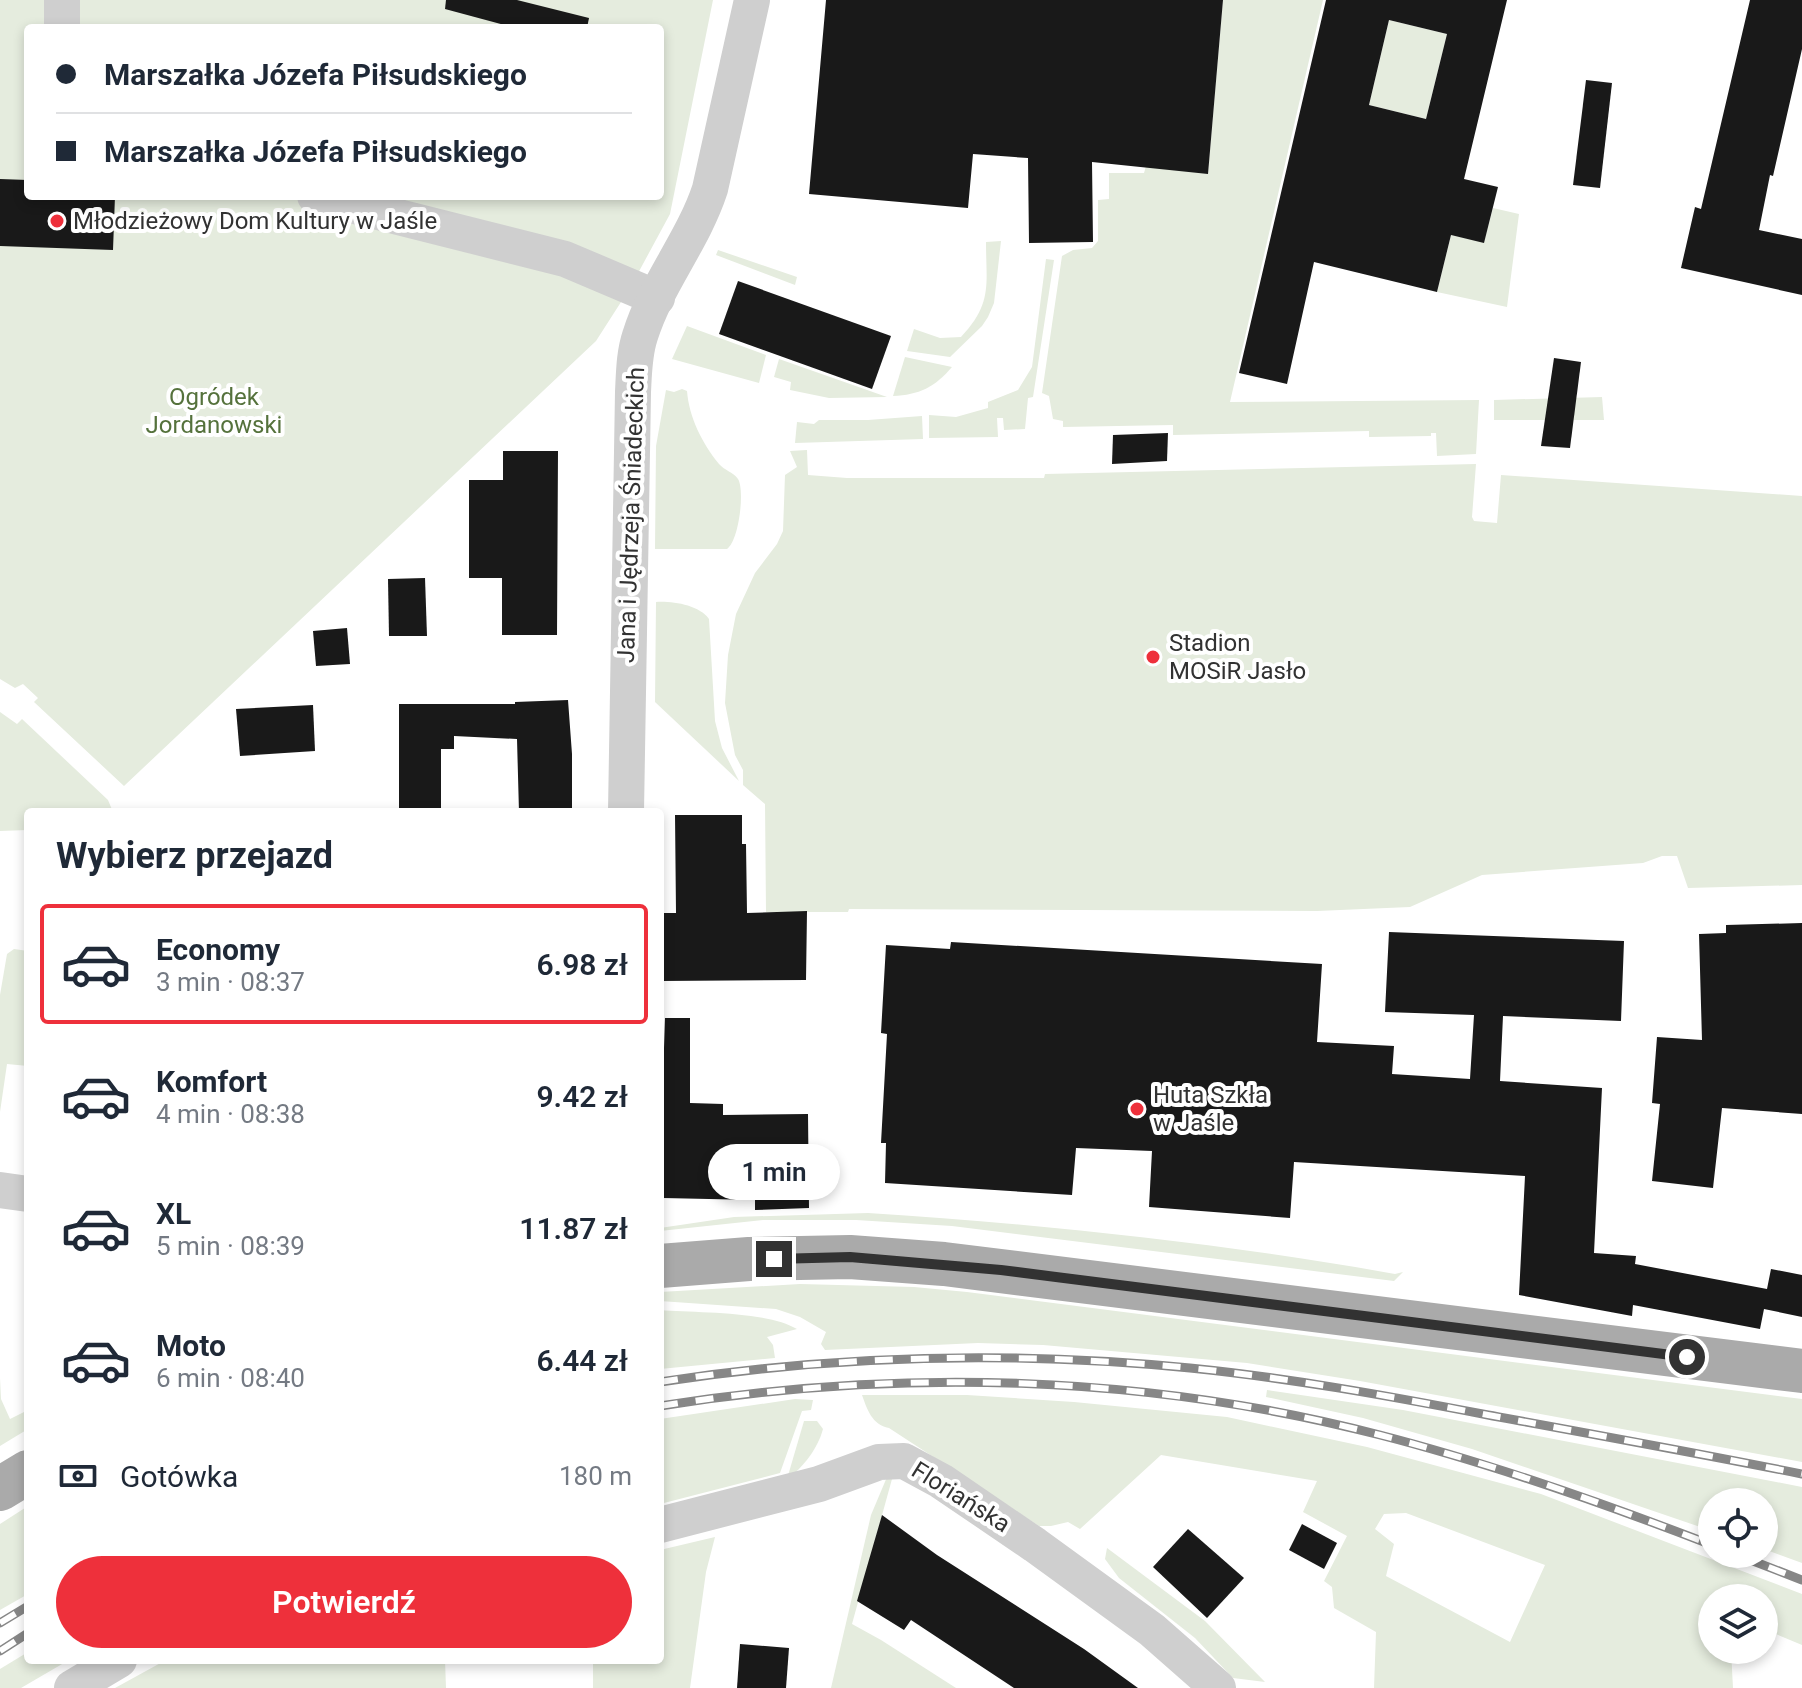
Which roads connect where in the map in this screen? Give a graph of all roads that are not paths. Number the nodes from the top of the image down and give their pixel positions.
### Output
1 (62, 0) edge
2 (752, 0) edge
3 (62, 24) edge
4 (331, 200) edge
5 (657, 298) junction
6 (626, 808) edge
7 (0, 1190) edge
8 (24, 1193) edge
9 (664, 1266) edge
10 (1802, 1371) edge
11 (24, 1474) edge
12 (0, 1489) edge
13 (664, 1524) edge
14 (112, 1664) edge
15 (72, 1688) edge
16 (1218, 1688) edge

1 - 3 street
2 - 5 street, Jana i Jędrzeja Śniadeckich
4 - 5 street
5 - 6 street, Jana i Jędrzeja Śniadeckich
7 - 8 street
9 - 10 main road
11 - 12 main road
13 - 16 street, Floriańska
14 - 15 street

